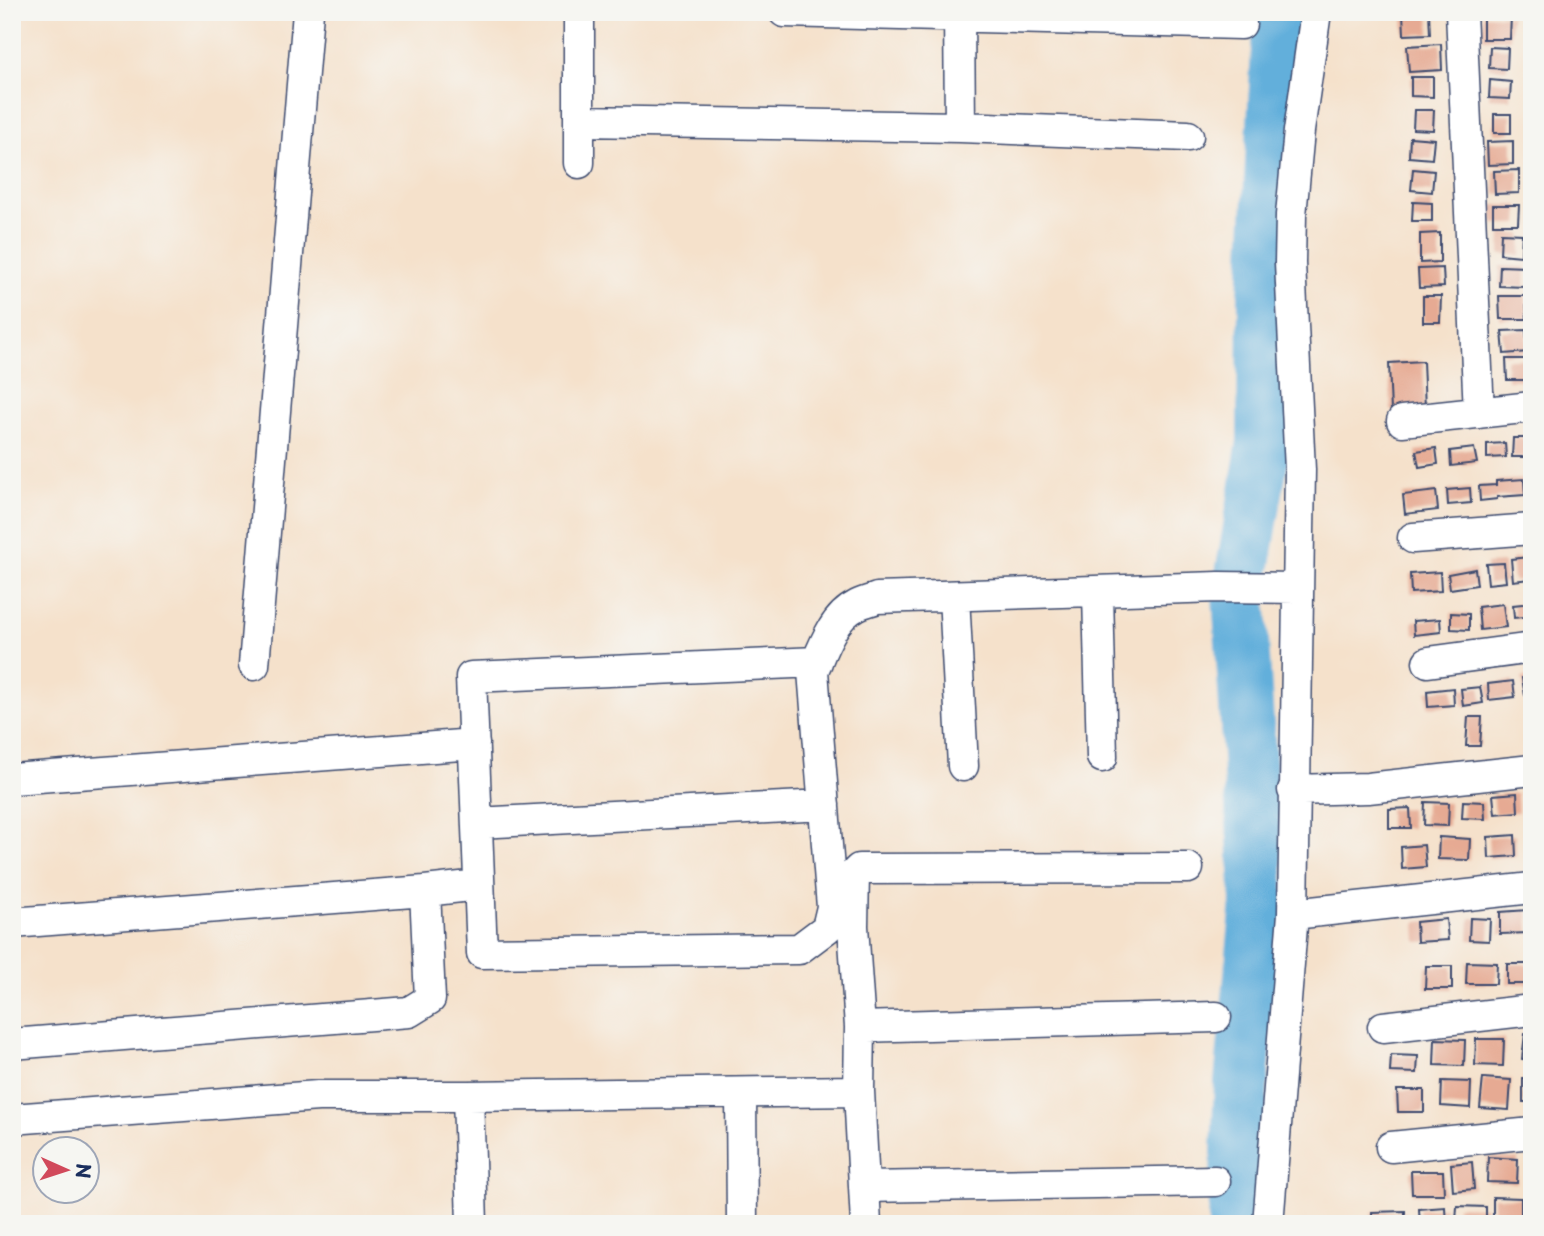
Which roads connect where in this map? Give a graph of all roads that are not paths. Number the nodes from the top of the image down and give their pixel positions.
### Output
1 (309, 12) edge
2 (579, 12) edge
3 (784, 12) edge
4 (1316, 12) edge
5 (1461, 12) edge
6 (960, 14) edge
7 (1241, 24) dead end
8 (579, 121) junction
9 (960, 127) junction
10 (1188, 136) dead end
11 (579, 163) dead end
12 (1532, 407) edge
13 (1479, 413) junction
14 (1402, 421) dead end
15 (1532, 529) edge
16 (1413, 538) dead end
17 (1297, 588) junction
18 (1098, 593) junction
19 (954, 596) junction
20 (1532, 648) edge
21 (817, 662) junction
22 (1429, 662) dead end
23 (254, 665) dead end
24 (474, 744) junction
25 (1102, 757) dead end
26 (963, 766) dead end
27 (1532, 769) edge
28 (12, 779) edge
29 (1293, 790) junction
30 (824, 805) junction
31 (477, 823) junction
32 (1188, 869) dead end
33 (479, 885) junction
34 (1532, 888) edge
35 (425, 891) junction
36 (1293, 914) junction
37 (12, 923) edge
38 (1532, 1010) edge
39 (1216, 1017) dead end
40 (860, 1027) junction
41 (1383, 1027) dead end
42 (12, 1044) edge
43 (859, 1091) junction
44 (741, 1093) junction
45 (468, 1096) junction
46 (12, 1119) edge
47 (1532, 1133) edge
48 (1391, 1147) dead end
49 (1215, 1181) dead end
50 (864, 1187) junction
51 (472, 1224) edge
52 (742, 1224) edge
53 (866, 1224) edge
54 (1268, 1224) edge

1 - 23 street
2 - 8 street
3 - 6 street
4 - 17 street
5 - 13 street
6 - 7 street
6 - 9 street
8 - 9 street
8 - 11 street
9 - 10 street
12 - 13 street
13 - 14 street
15 - 16 street
17 - 18 street
17 - 29 street
18 - 19 street
18 - 25 street
19 - 21 street
19 - 26 street
20 - 22 street
21 - 24 street
21 - 30 street
24 - 28 street
24 - 31 street
27 - 29 street
29 - 36 street
30 - 31 street
30 - 33 street
31 - 33 street
32 - 40 street
33 - 35 street
34 - 36 street
35 - 37 street
35 - 42 street
36 - 54 street
38 - 41 street
39 - 40 street
40 - 43 street
43 - 44 street
43 - 50 street
44 - 45 street
44 - 52 street
45 - 46 street
45 - 51 street
47 - 48 street
49 - 50 street
50 - 53 street

